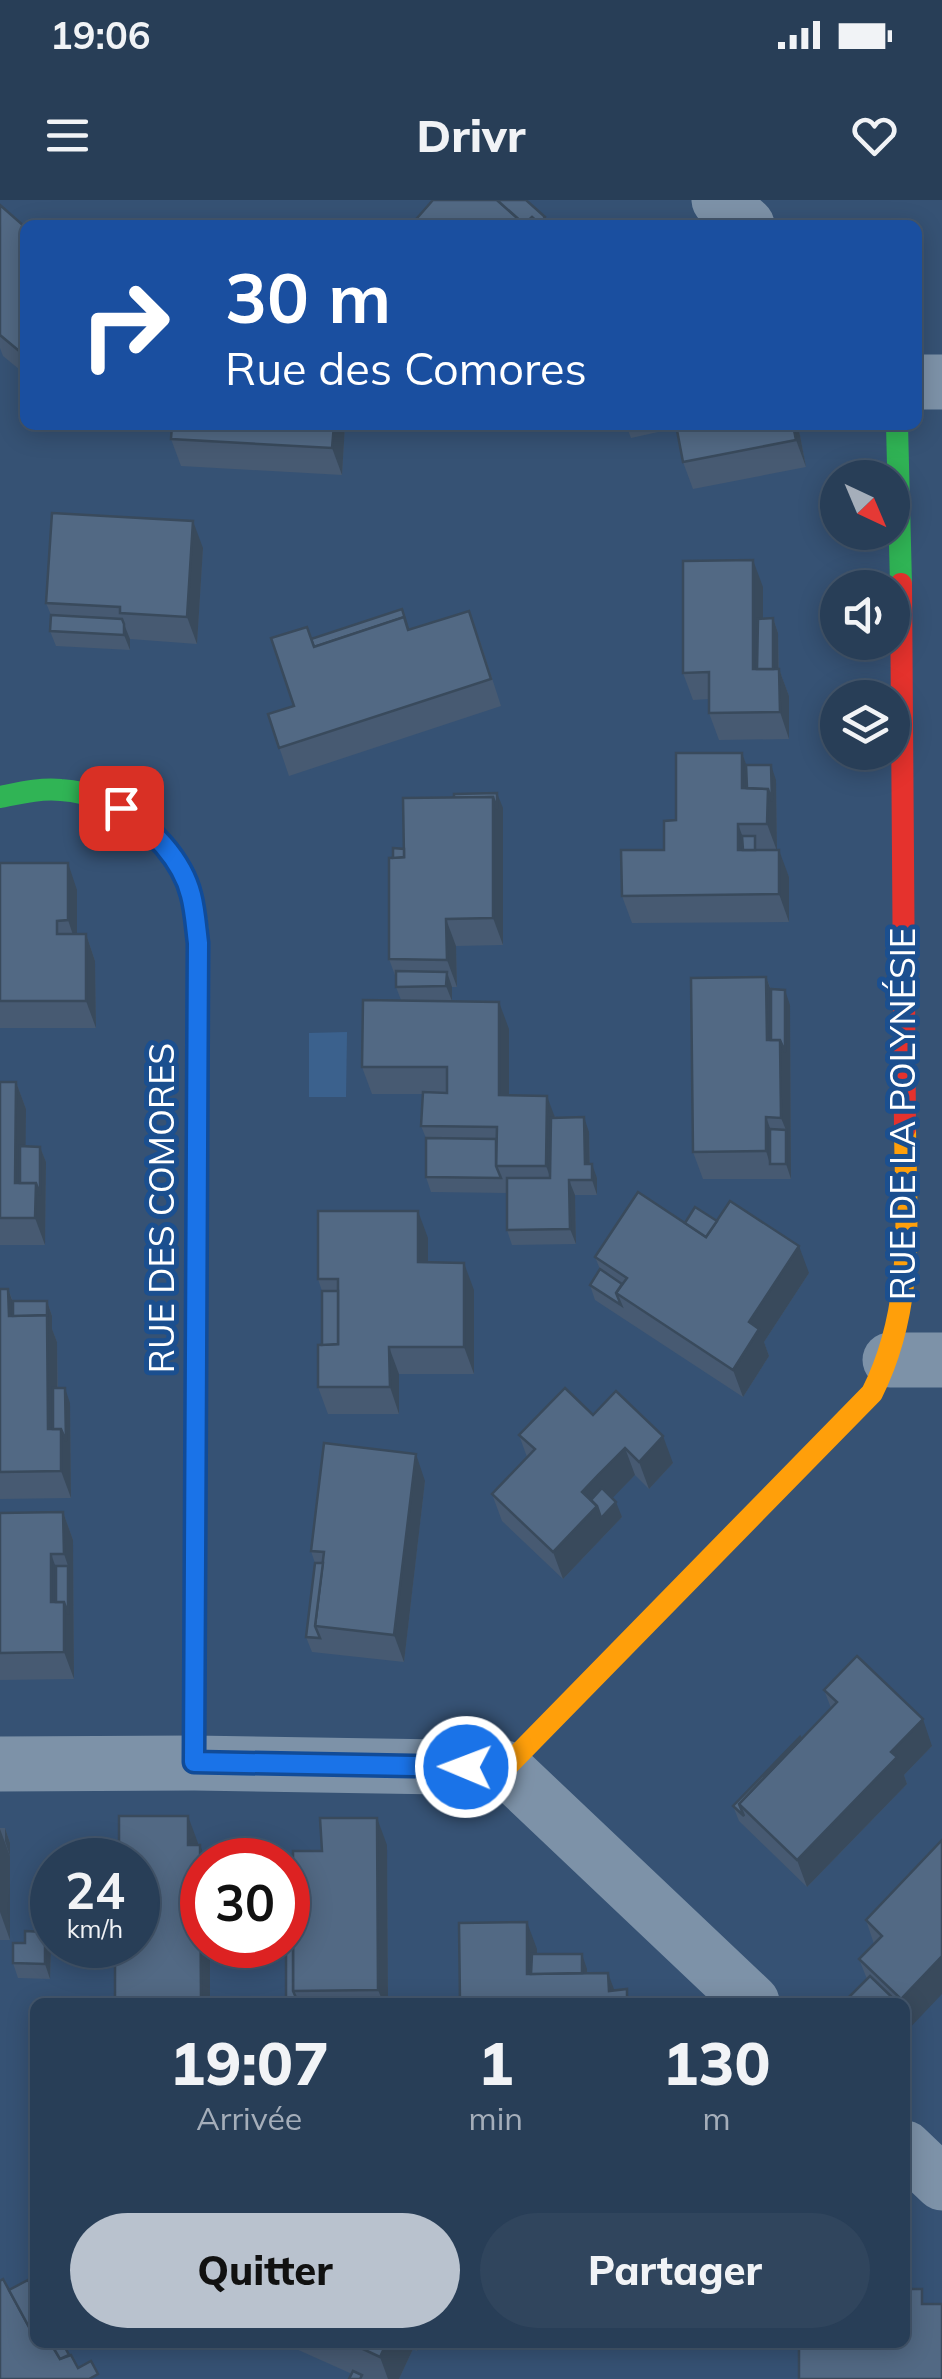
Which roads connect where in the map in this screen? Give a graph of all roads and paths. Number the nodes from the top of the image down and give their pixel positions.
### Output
1 (720, 200) edge
2 (742, 220) edge
3 (897, 430) edge
4 (0, 797) edge
5 (916, 1360) edge
6 (194, 1762) junction
7 (0, 1764) edge
8 (506, 1768) junction
9 (748, 1998) edge
10 (910, 2153) edge
11 (942, 2183) edge

1 - 2 street
3 - 5 street, RUE DE LA POLYNÉSIE
4 - 6 street, RUE DES COMORES
5 - 8 street, RUE DE LA POLYNÉSIE
6 - 7 street
6 - 8 street
8 - 9 street
10 - 11 street

